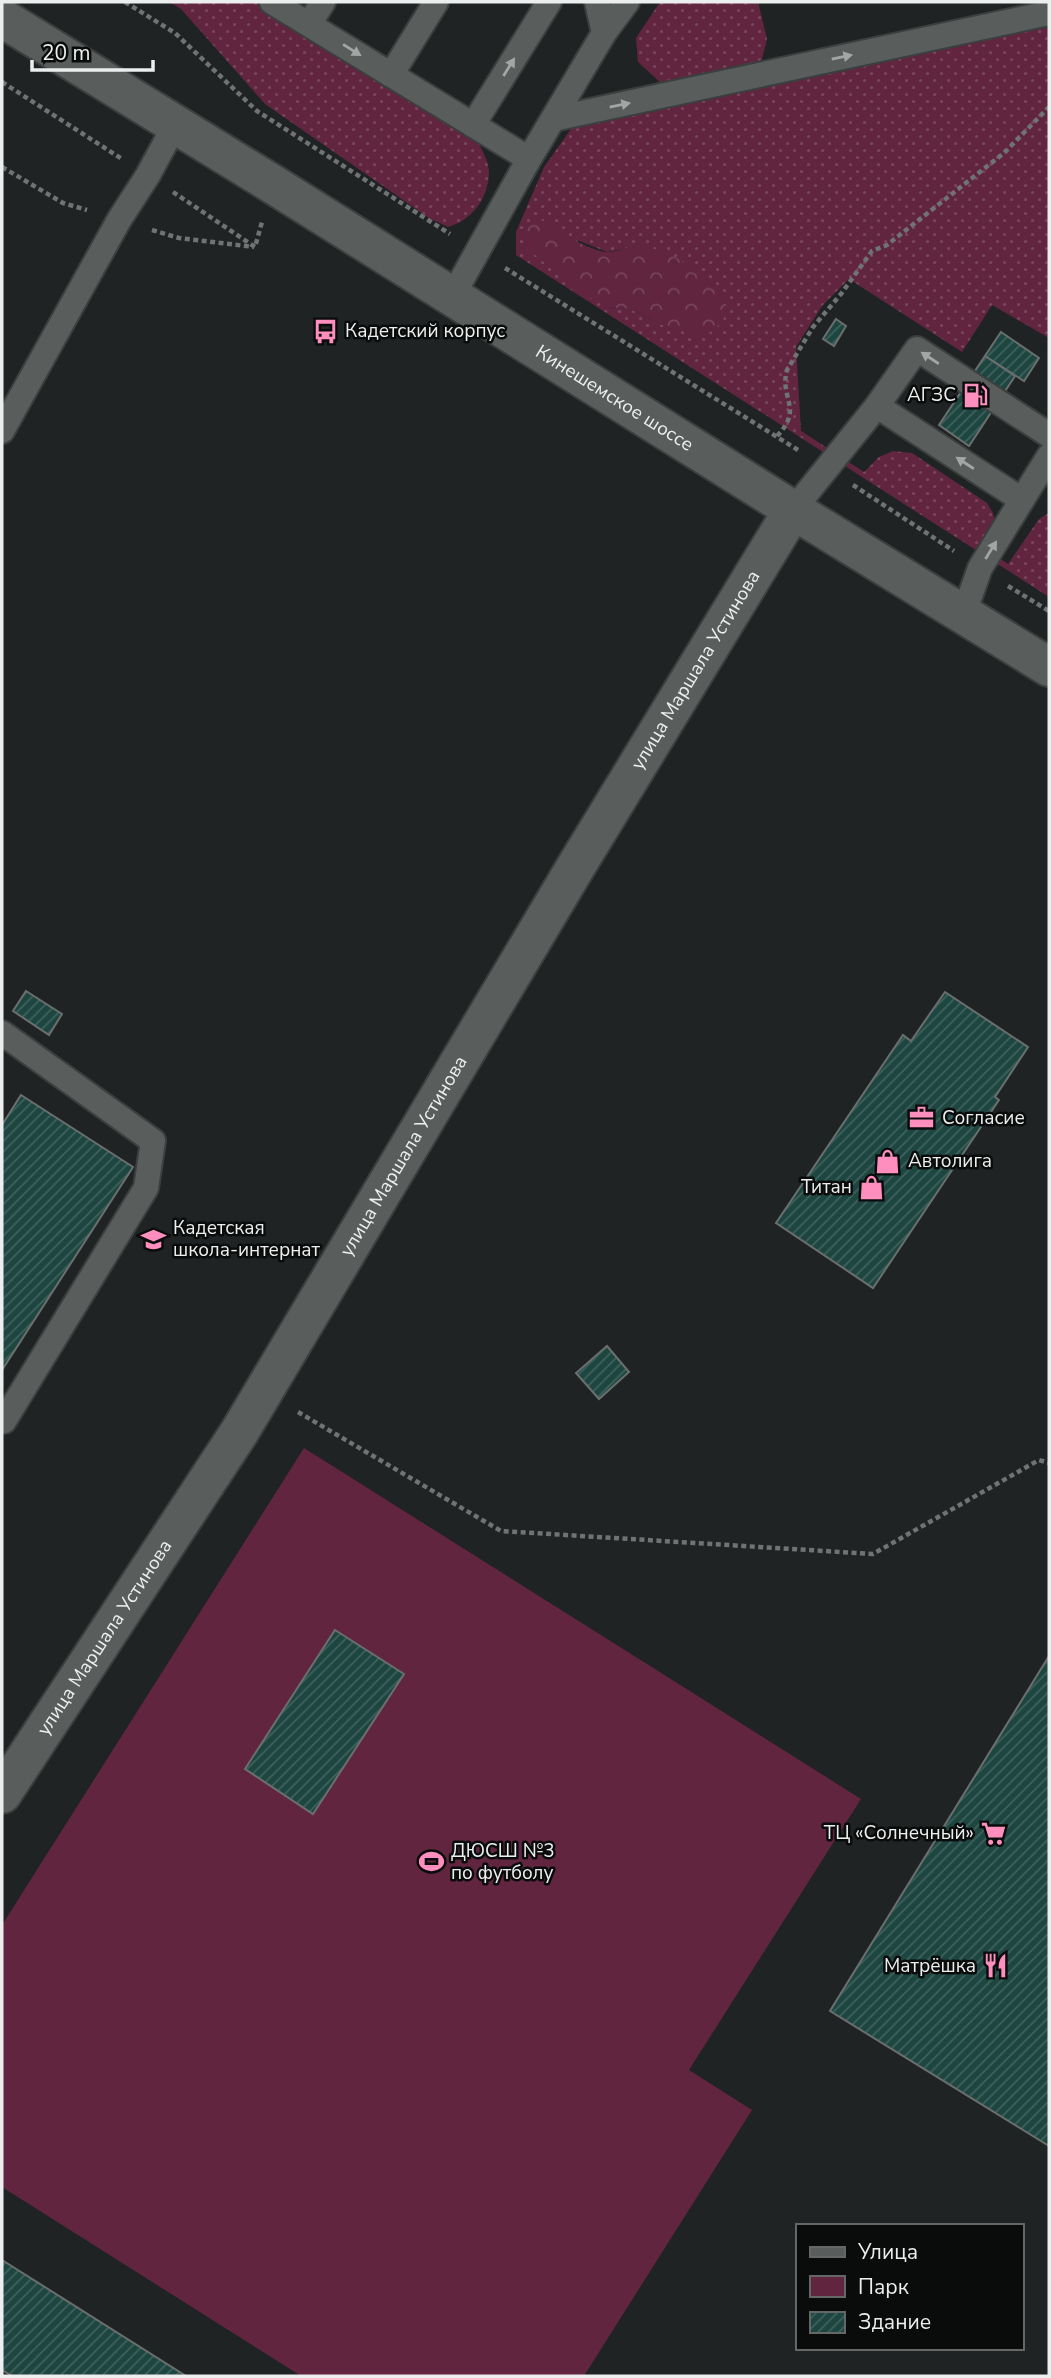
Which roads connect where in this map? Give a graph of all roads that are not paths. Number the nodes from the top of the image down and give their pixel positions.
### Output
1 (272, 2) edge
2 (323, 2) edge
3 (436, 2) edge
4 (549, 2) edge
5 (597, 2) edge
6 (627, 2) edge
7 (1049, 13) edge
8 (2, 18) edge
9 (309, 24) junction
10 (604, 33) junction
11 (391, 75) junction
12 (553, 119) junction
13 (175, 125) junction
14 (473, 125) junction
15 (529, 159) junction
16 (452, 297) junction
17 (877, 406) junction
18 (2, 431) edge
19 (1049, 435) edge
20 (1049, 456) edge
21 (1022, 500) junction
22 (793, 510) junction
23 (964, 613) junction
24 (1049, 667) edge
25 (2, 1033) edge
26 (4, 1421) dead end
27 (2, 1794) edge

1 - 9 lane
2 - 9 lane
3 - 11 lane
14 -> 4 lane
5 - 10 lane
6 - 10 lane
12 -> 7 lane
8 - 13 street, Кинешемское шоссе
9 -> 11 lane
10 - 12 lane
11 - 14 lane
12 - 15 lane
13 - 16 street, Кинешемское шоссе
13 - 18 lane
14 - 15 lane
15 - 16 lane
16 - 22 street, Кинешемское шоссе
19 -> 17 lane
21 -> 17 lane
17 - 22 lane
20 - 21 lane
23 -> 21 lane
22 - 23 street, Кинешемское шоссе
22 - 27 street, улица Маршала Устинова
23 - 24 street, Кинешемское шоссе
25 - 26 lane

